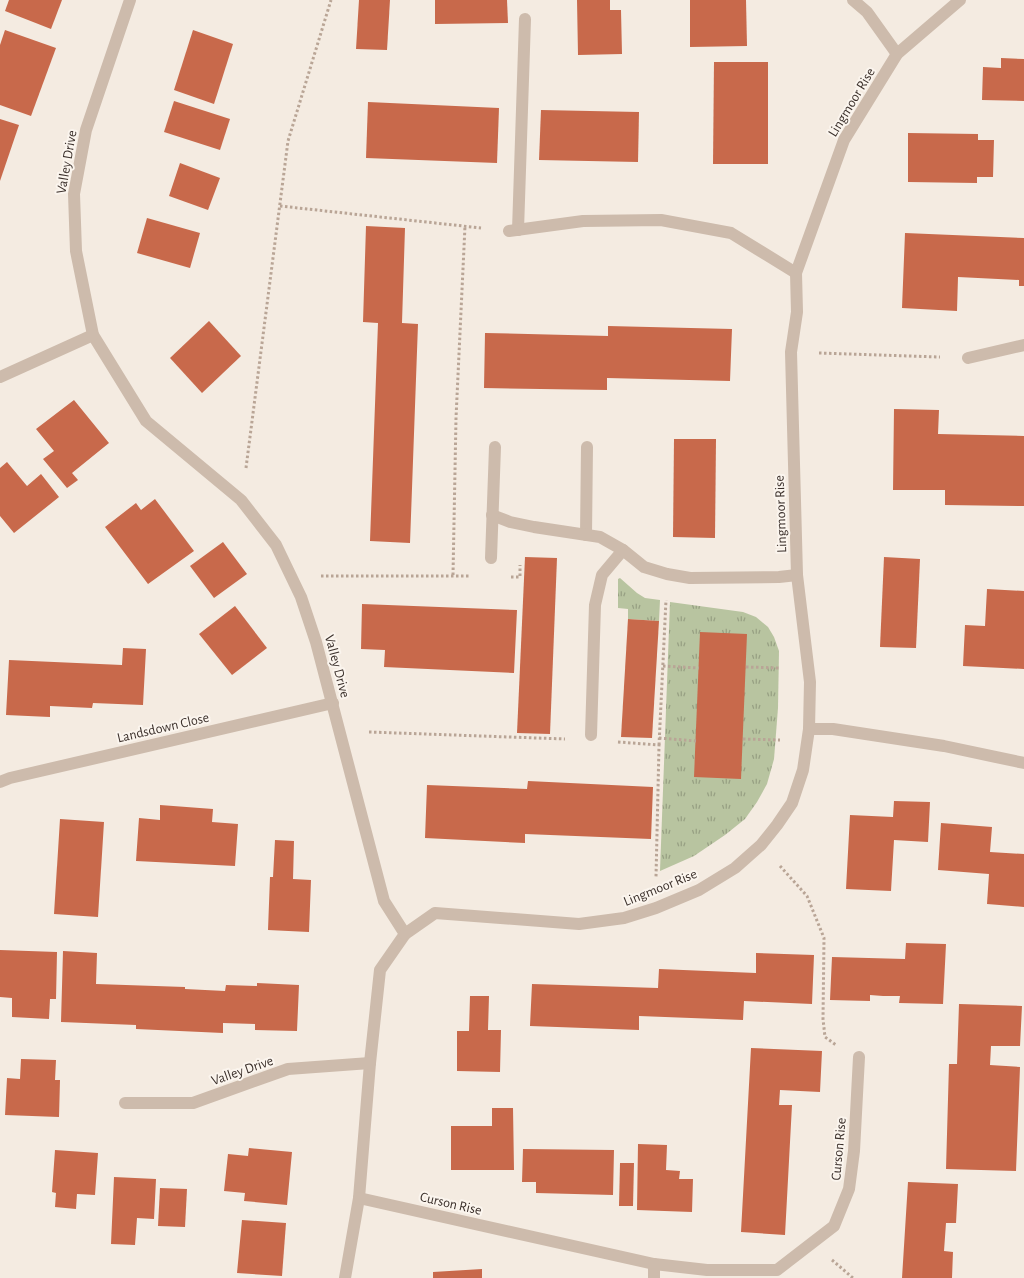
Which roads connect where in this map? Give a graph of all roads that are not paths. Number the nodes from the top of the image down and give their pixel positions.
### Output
1 (130, 0) edge
2 (853, 0) edge
3 (960, 0) edge
4 (525, 19) dead end
5 (897, 54) junction
6 (796, 273) junction
7 (93, 335) junction
8 (1024, 345) edge
9 (968, 358) road end
10 (0, 377) edge
11 (495, 446) dead end
12 (587, 447) dead end
13 (492, 515) junction
14 (586, 535) junction
15 (624, 550) junction
16 (491, 558) dead end
17 (797, 575) junction
18 (333, 703) junction
19 (809, 729) junction
20 (591, 735) dead end
21 (1024, 762) edge
22 (0, 782) edge
23 (405, 934) junction
24 (859, 1057) road end
25 (370, 1063) junction
26 (125, 1103) dead end
27 (359, 1198) junction
28 (654, 1264) junction
29 (345, 1278) edge
30 (654, 1278) edge

1 - 7 street, Valley Drive
2 - 5 street
3 - 5 street, Lingmoor Rise
4 - 6 street
5 - 6 street, Lingmoor Rise
6 - 17 street, Lingmoor Rise
7 - 10 street
7 - 18 street, Valley Drive
8 - 9 street
11 - 13 street
12 - 14 street
13 - 14 street
13 - 16 street
14 - 15 street
15 - 17 street
15 - 20 street
17 - 19 street, Lingmoor Rise
18 - 22 street, Landsdown Close
18 - 23 street, Valley Drive
19 - 21 street
19 - 23 street, Lingmoor Rise
23 - 25 street
24 - 28 street, Curson Rise
25 - 26 street, Valley Drive
25 - 27 street
27 - 28 street, Curson Rise
27 - 29 street
28 - 30 street

